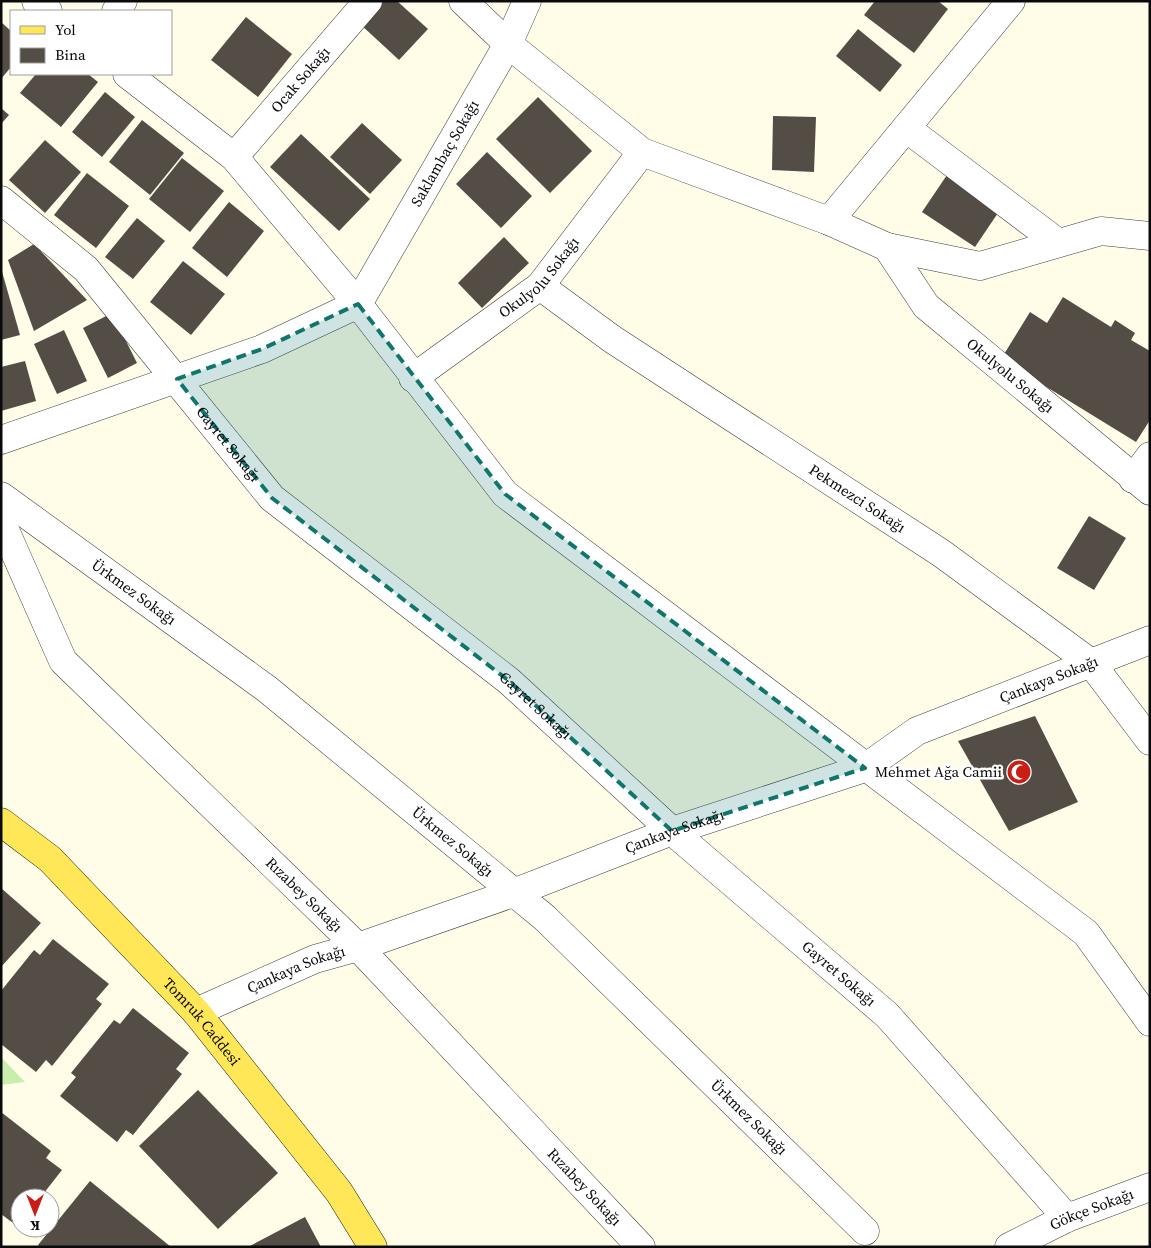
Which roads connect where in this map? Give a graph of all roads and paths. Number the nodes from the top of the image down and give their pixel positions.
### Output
1 (36, 1) edge
2 (368, 1) edge
3 (463, 1) edge
4 (527, 1) edge
5 (1011, 1) edge
6 (47, 10) edge
7 (508, 44) junction
8 (128, 75) edge
9 (906, 128) junction
10 (642, 152) junction
11 (234, 157) junction
12 (1, 200) edge
13 (829, 221) junction
14 (1150, 236) edge
15 (1057, 242) junction
16 (887, 247) junction
17 (540, 286) junction
18 (358, 304) junction
19 (413, 378) junction
20 (176, 379) junction
21 (1, 440) edge
22 (1150, 456) edge
23 (1142, 485) edge
24 (1, 496) edge
25 (1, 521) edge
26 (1150, 640) edge
27 (1091, 663) junction
28 (1150, 741) edge
29 (865, 768) junction
30 (1, 822) edge
31 (672, 832) junction
32 (513, 893) junction
33 (358, 947) junction
34 (196, 1012) junction
35 (1150, 1022) edge
36 (1150, 1186) edge
37 (1067, 1218) junction
38 (865, 1231) dead end
39 (372, 1247) edge
40 (642, 1247) edge
41 (1009, 1247) edge

1 - 6 street
2 - 11 street, Ocak Sokağı
3 - 7 street
4 - 7 street, Saklambaç Sokağı
5 - 9 street
7 - 10 street
7 - 18 street, Saklambaç Sokağı
8 - 11 street
9 - 13 street
9 - 15 street
10 - 13 street
10 - 17 street, Okulyolu Sokağı
11 - 18 street
12 - 20 street, Gayret Sokağı
13 - 16 street
14 - 15 street
15 - 16 street
16 - 23 street, Okulyolu Sokağı
17 - 19 street, Okulyolu Sokağı
17 - 27 street, Pekmezci Sokağı
18 - 19 street
18 - 20 street
19 - 29 street
20 - 21 street
20 - 31 street, Gayret Sokağı
22 - 23 street
24 - 32 street, Ürkmez Sokağı
25 - 33 street, Rızabey Sokağı
26 - 27 street, Çankaya Sokağı
27 - 28 street, Pekmezci Sokağı
27 - 29 street, Çankaya Sokağı
29 - 31 street, Çankaya Sokağı
29 - 35 street
30 - 34 main road, Tomruk Caddesi
31 - 32 street, Çankaya Sokağı
31 - 37 street, Gayret Sokağı
32 - 33 street, Çankaya Sokağı
32 - 38 street, Ürkmez Sokağı
33 - 34 street, Çankaya Sokağı
33 - 40 street, Rızabey Sokağı
34 - 39 main road, Tomruk Caddesi
36 - 37 street, Gökçe Sokağı
37 - 41 street, Gökçe Sokağı

